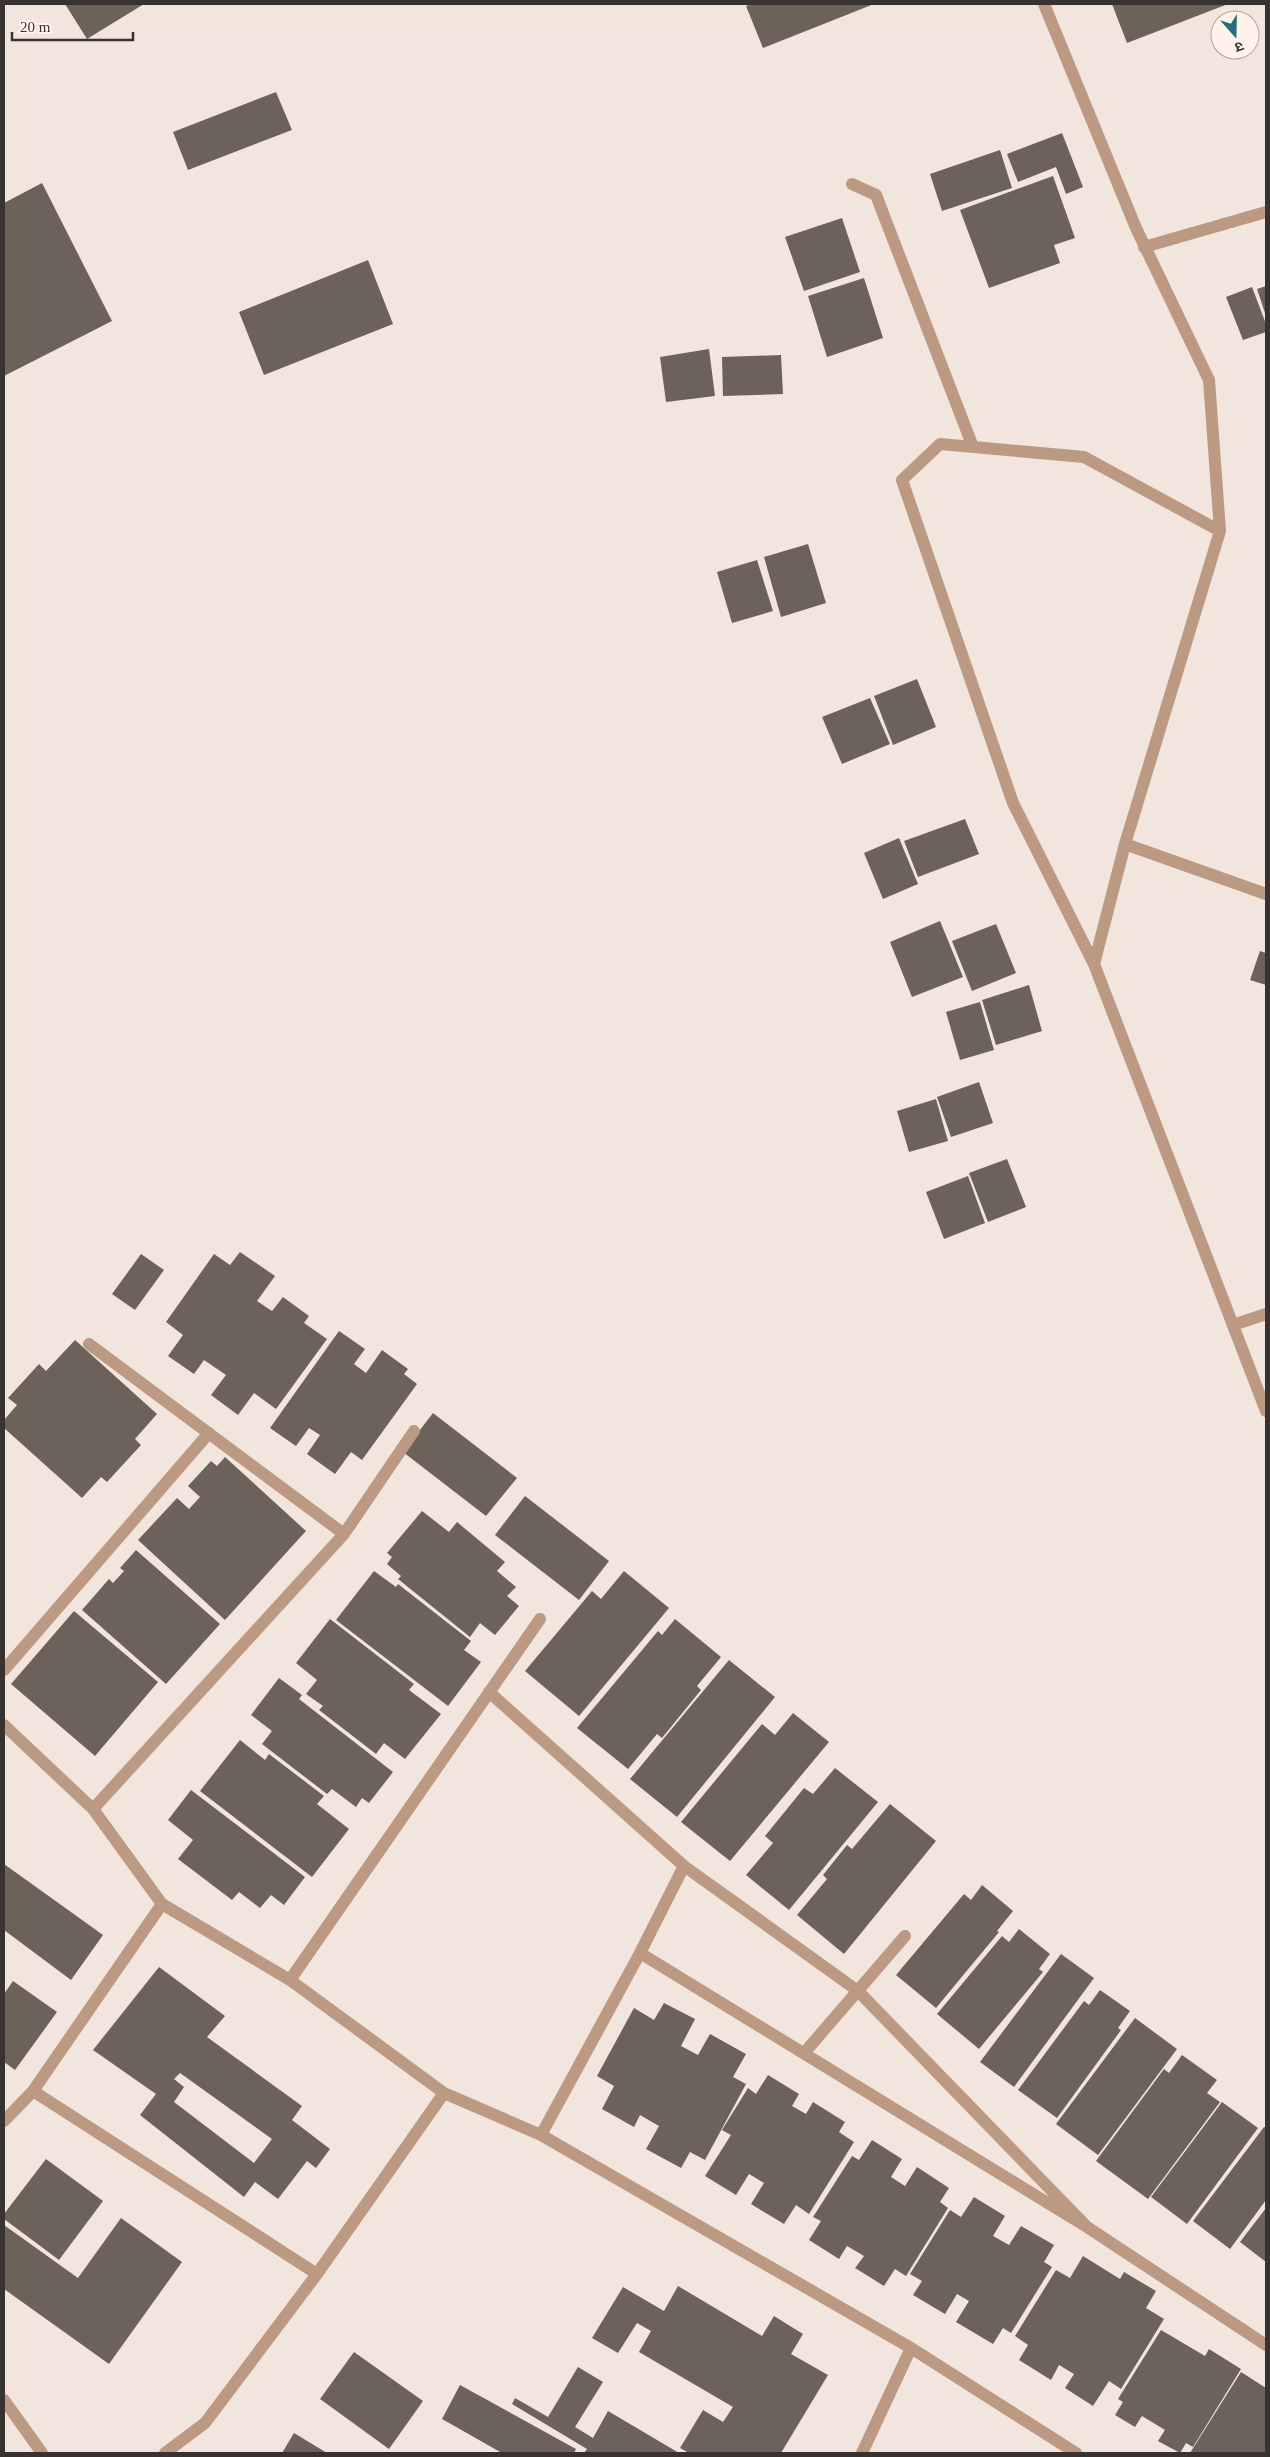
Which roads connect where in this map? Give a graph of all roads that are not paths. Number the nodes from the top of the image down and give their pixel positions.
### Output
1 (1044, 4) edge
2 (852, 184) dead end
3 (1266, 212) edge
4 (1144, 247) junction
5 (973, 448) junction
6 (1220, 531) junction
7 (1125, 844) junction
8 (1266, 894) edge
9 (1094, 964) junction
10 (1266, 1314) edge
11 (1233, 1325) junction
12 (90, 1344) dead end
13 (1266, 1411) edge
14 (414, 1431) dead end
15 (209, 1433) junction
16 (344, 1534) junction
17 (540, 1619) dead end
18 (4, 1670) edge
19 (489, 1692) junction
20 (4, 1725) edge
21 (93, 1809) junction
22 (684, 1866) junction
23 (162, 1904) junction
24 (905, 1936) dead end
25 (640, 1953) junction
26 (290, 1980) junction
27 (858, 1991) junction
28 (805, 2052) junction
29 (33, 2091) junction
30 (444, 2093) junction
31 (4, 2121) edge
32 (541, 2135) junction
33 (1087, 2227) junction
34 (317, 2274) junction
35 (1266, 2345) edge
36 (911, 2348) junction
37 (4, 2400) edge
38 (42, 2453) edge
39 (166, 2453) edge
40 (862, 2453) edge
41 (1076, 2453) edge

1 - 4 street
2 - 5 street
3 - 4 street
4 - 6 street
5 - 6 street
5 - 9 street
6 - 7 street
7 - 8 street
7 - 9 street
9 - 11 street
10 - 11 street
11 - 13 street
12 - 15 street
14 - 16 street
15 - 16 street
15 - 18 street
16 - 21 street
17 - 19 street
19 - 22 street
19 - 26 street
20 - 21 street
21 - 23 street
22 - 25 street
22 - 27 street
23 - 26 street
23 - 29 street
24 - 27 street
25 - 28 street
25 - 32 street
26 - 30 street
27 - 28 street
27 - 33 street
28 - 33 street
29 - 31 street
29 - 34 street
30 - 32 street
30 - 34 street
32 - 36 street
33 - 35 street
34 - 39 street
36 - 40 street
36 - 41 street
37 - 38 street

